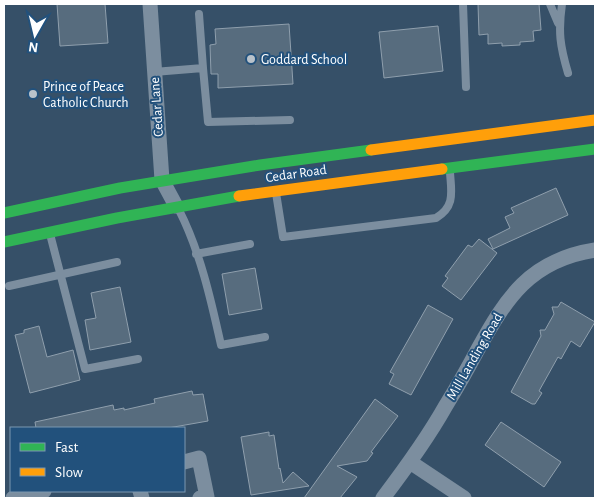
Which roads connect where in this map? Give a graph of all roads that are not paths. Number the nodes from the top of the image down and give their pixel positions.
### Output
1 (150, 4) edge
2 (463, 4) edge
3 (550, 4) edge
4 (562, 4) edge
5 (199, 14) dead end
6 (559, 25) junction
7 (203, 68) junction
8 (154, 72) junction
9 (568, 73) dead end
10 (466, 87) dead end
11 (290, 120) dead end
12 (595, 120) edge
13 (595, 149) edge
14 (450, 167) junction
15 (162, 180) junction
16 (276, 191) junction
17 (176, 206) junction
18 (4, 213) edge
19 (49, 232) junction
20 (4, 242) edge
21 (250, 244) dead end
22 (595, 250) edge
23 (196, 254) junction
24 (117, 262) dead end
25 (60, 275) junction
26 (9, 286) dead end
27 (265, 336) dead end
28 (138, 359) dead end
29 (185, 462) edge
30 (410, 462) junction
31 (40, 492) edge
32 (13, 498) edge
33 (200, 498) edge
34 (384, 498) edge
35 (464, 498) edge

1 - 8 street, Cedar Lane
2 - 10 lane
3 - 6 lane
4 - 6 lane
5 - 7 lane
6 - 9 lane
7 - 8 lane
7 - 11 lane
8 - 15 street, Cedar Lane
12 - 15 main road, Cedar Road
13 - 14 main road, Cedar Road
14 - 16 main road, Cedar Road
14 - 16 lane
15 - 17 street, Cedar Lane
15 - 18 main road, Cedar Road
16 - 17 main road, Cedar Road
17 - 19 main road, Cedar Road
17 - 23 lane
19 - 20 main road, Cedar Road
19 - 25 lane
21 - 23 lane
22 - 30 street, Mill Landing Road
23 - 27 lane
24 - 25 lane
25 - 26 lane
25 - 28 lane
29 - 33 street
30 - 34 street, Mill Landing Road
30 - 35 street
31 - 32 street

